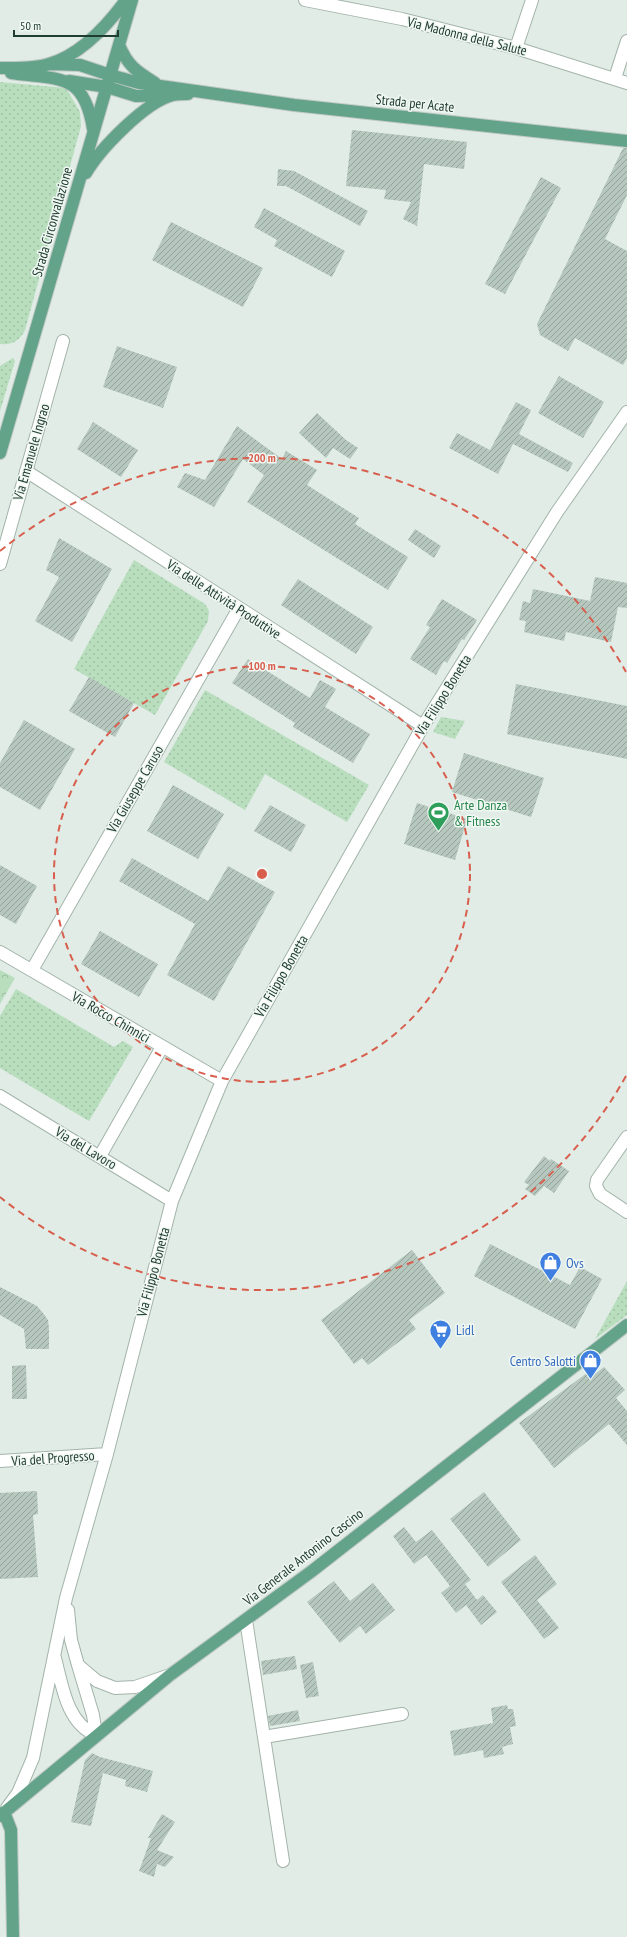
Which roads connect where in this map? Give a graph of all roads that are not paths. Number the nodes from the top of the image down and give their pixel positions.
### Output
1 (126, 0) edge
2 (132, 0) edge
3 (305, 0) edge
4 (532, 0) edge
5 (627, 41) edge
6 (119, 44) junction
7 (516, 48) junction
8 (49, 64) junction
9 (0, 68) edge
10 (0, 72) edge
11 (615, 78) junction
12 (68, 81) junction
13 (108, 81) junction
14 (627, 83) edge
15 (156, 84) junction
16 (200, 92) junction
17 (172, 95) junction
18 (93, 134) junction
19 (627, 141) edge
20 (77, 190) junction
21 (63, 341) dead end
22 (627, 412) edge
23 (0, 453) edge
24 (26, 471) junction
25 (0, 564) edge
26 (239, 608) junction
27 (423, 726) junction
28 (0, 952) edge
29 (32, 970) junction
30 (162, 1047) junction
31 (222, 1081) junction
32 (0, 1096) edge
33 (627, 1137) edge
34 (100, 1156) junction
35 (172, 1201) junction
36 (627, 1212) edge
37 (627, 1325) edge
38 (106, 1454) junction
39 (0, 1461) edge
40 (66, 1598) junction
41 (246, 1620) junction
42 (54, 1655) junction
43 (78, 1664) junction
44 (170, 1675) junction
45 (402, 1714) dead end
46 (96, 1735) junction
47 (264, 1737) junction
48 (2, 1814) edge
49 (283, 1861) dead end
50 (13, 1937) edge

1 - 8 main road
2 - 6 main road, Strada Circonvallazione
3 - 7 street, Via Madonna della Salute
4 - 7 street
5 - 11 street
6 - 13 main road, Strada Circonvallazione
6 - 15 main road
7 - 11 street, Via Madonna della Salute
8 - 9 main road
8 - 13 main road
10 - 12 main road
11 - 14 street, Via Madonna della Salute
12 - 13 main road
12 - 18 main road
13 - 15 main road
13 - 17 main road
13 - 18 main road, Strada Circonvallazione
15 - 16 main road
16 - 17 main road
16 - 19 main road, Strada per Acate
17 - 20 main road
18 - 20 main road, Strada Circonvallazione
20 - 23 main road, Strada Circonvallazione
21 - 24 street, Via Emanuele Ingrao
22 - 27 street, Via Filippo Bonetta
24 - 25 street, Via Emanuele Ingrao
24 - 26 street, Via delle Attività Produttive
26 - 27 street, Via delle Attività Produttive
26 - 29 street, Via Giuseppe Caruso
27 - 31 street, Via Filippo Bonetta
28 - 29 street, Via Rocco Chinnici
29 - 30 street, Via Rocco Chinnici
30 - 31 street, Via Rocco Chinnici
30 - 34 street
31 - 35 street, Via Filippo Bonetta
32 - 34 street, Via del Lavoro
33 - 36 street
34 - 35 street, Via del Lavoro
35 - 38 street, Via Filippo Bonetta
37 - 41 main road, Via Generale Antonino Cascino
38 - 39 street, Via del Progresso
38 - 40 street, Via Filippo Bonetta
40 - 42 street, Via Filippo Bonetta
40 - 43 street
41 - 44 main road, Via Generale Antonino Cascino
41 - 47 street
42 - 46 street
42 - 48 street, Via Filippo Bonetta
43 - 44 street
43 - 46 street
44 - 46 main road, Via Generale Antonino Cascino
45 - 47 street
46 - 48 main road, Via Generale Antonino Cascino
47 - 49 street
48 - 50 main road

